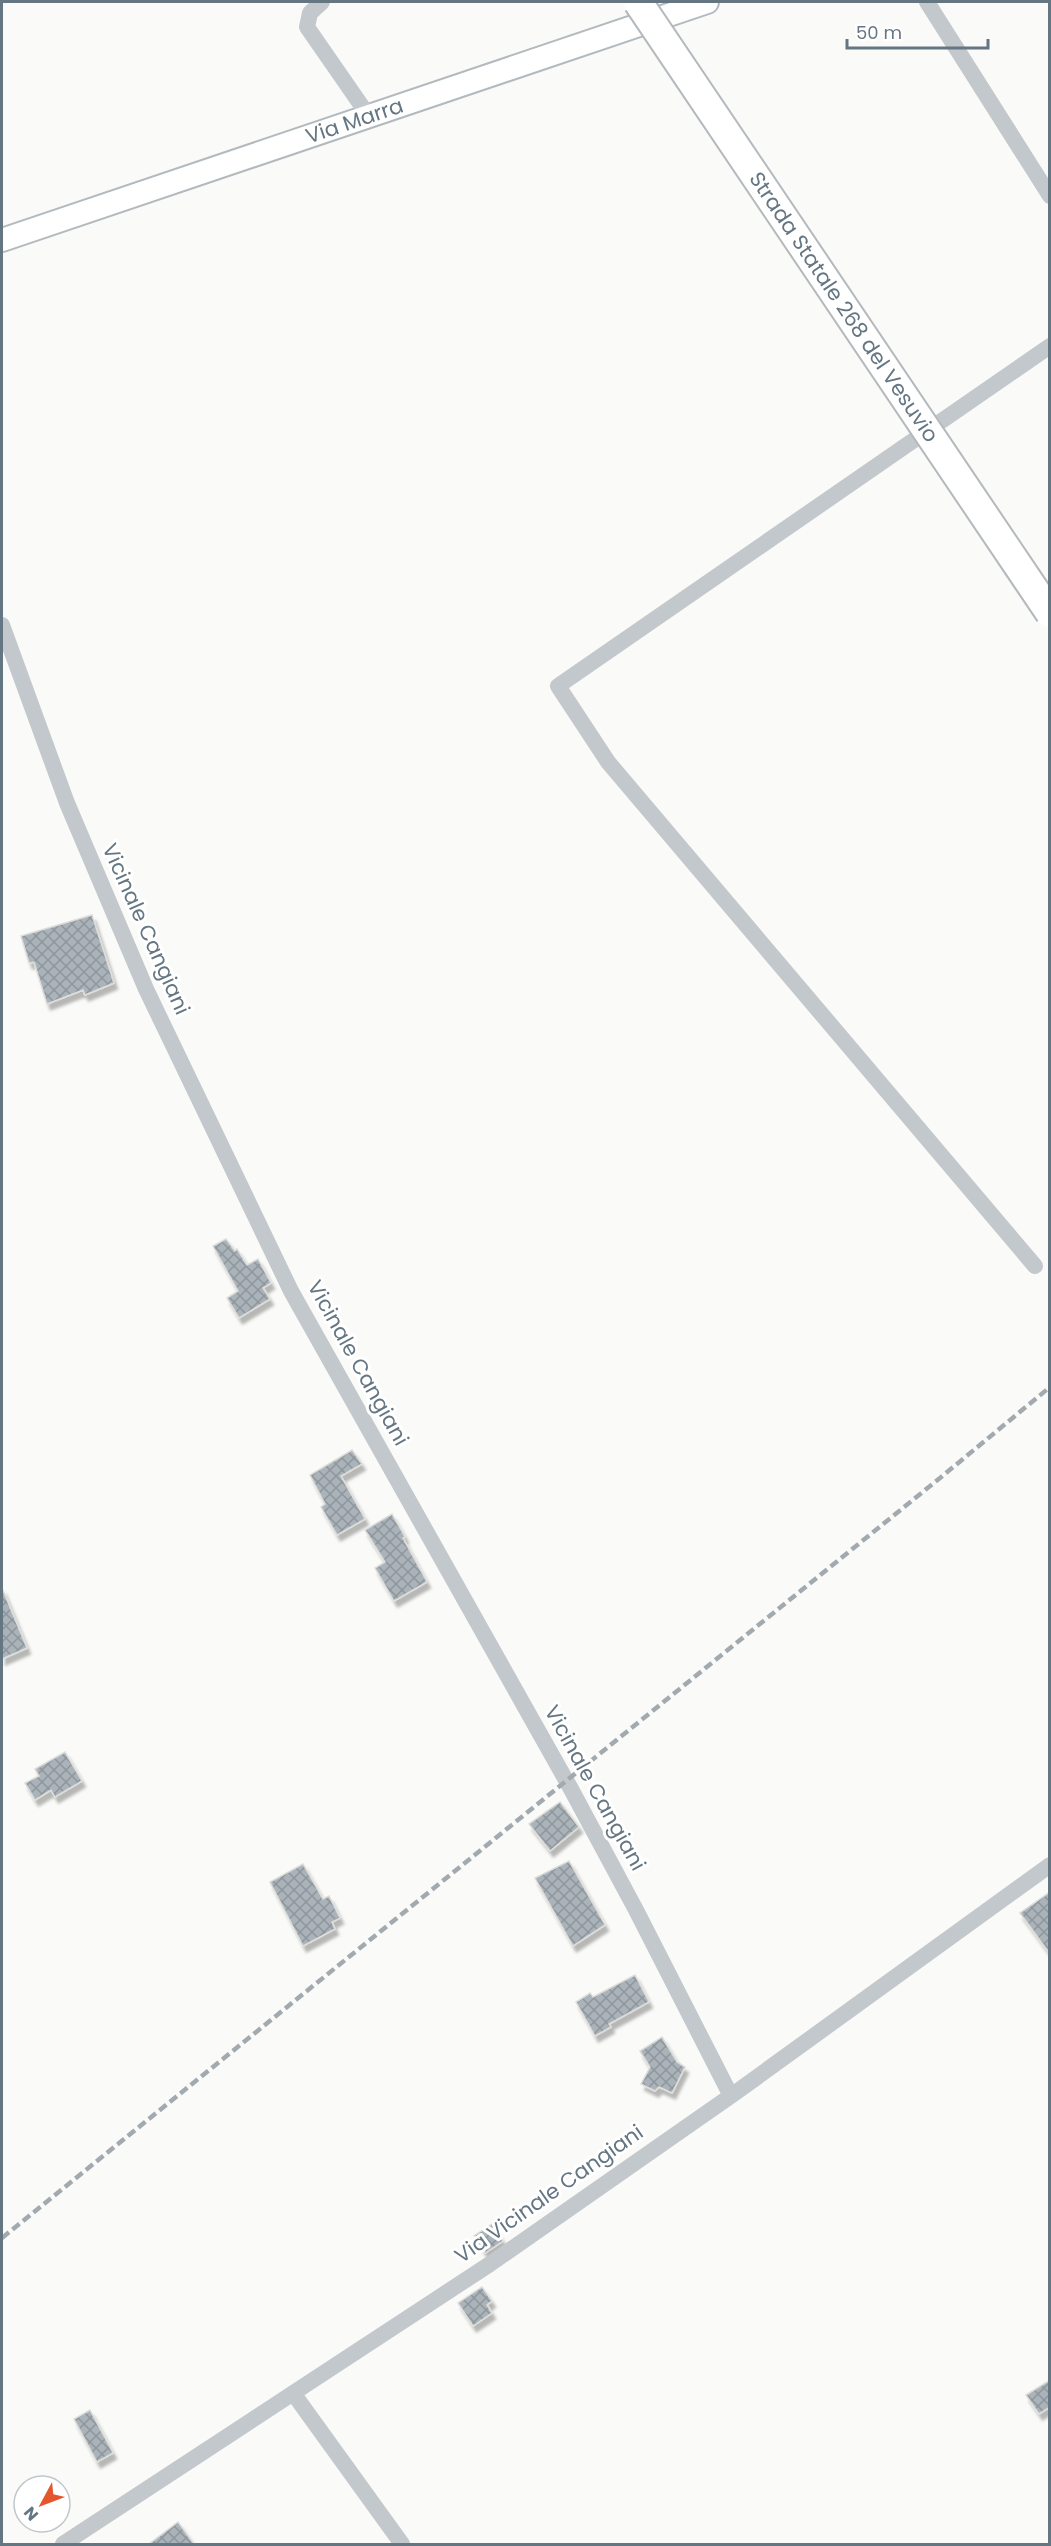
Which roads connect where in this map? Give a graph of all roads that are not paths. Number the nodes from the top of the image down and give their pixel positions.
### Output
1 (322, 2) edge
2 (638, 2) edge
3 (707, 2) edge
4 (927, 2) edge
5 (368, 115) junction
6 (1050, 196) edge
7 (2, 240) edge
8 (1050, 346) edge
9 (1050, 613) edge
10 (2, 625) edge
11 (1035, 1266) dead end
12 (1050, 1865) edge
13 (731, 2096) junction
14 (292, 2393) junction
15 (63, 2544) edge
16 (402, 2544) edge

1 - 5 street
2 - 9 highway, Strada Statale 268 del Vesuvio, bridge
3 - 5 main road, Via Marra
4 - 6 street
5 - 7 main road, Via Marra
8 - 11 street
10 - 13 street, Vicinale Cangiani
12 - 13 street, Via Vicinale Cangiani
13 - 14 street, Via Vicinale Cangiani
14 - 15 street, Via Vicinale Cangiani
14 - 16 street

